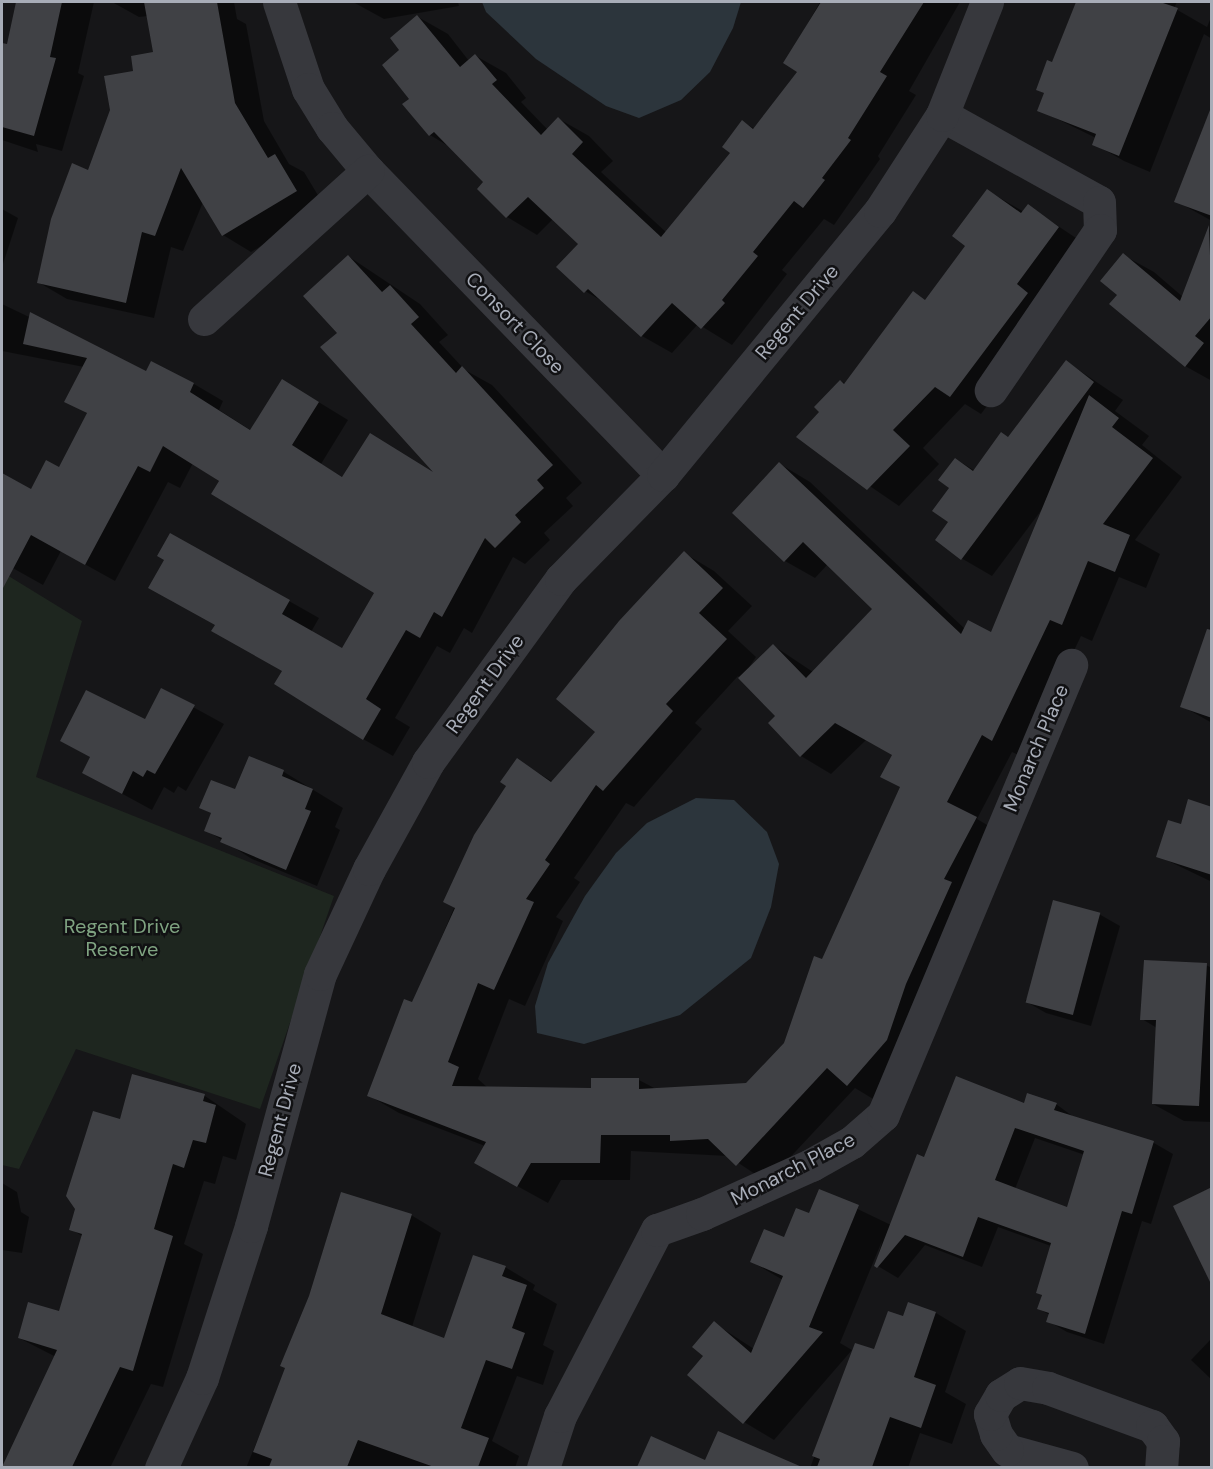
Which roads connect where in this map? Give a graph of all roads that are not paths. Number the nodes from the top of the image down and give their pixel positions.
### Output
1 (279, 2) edge
2 (987, 2) edge
3 (942, 115) junction
4 (368, 171) junction
5 (204, 319) dead end
6 (991, 390) dead end
7 (663, 475) junction
8 (1071, 665) dead end
9 (161, 1467) edge
10 (543, 1467) edge
11 (1072, 1467) edge
12 (1162, 1467) edge

1 - 4 street, Consort Close
2 - 3 street, Regent Drive
3 - 6 street
3 - 7 street, Regent Drive
4 - 5 street
4 - 7 street, Consort Close
7 - 9 street, Regent Drive
8 - 10 street, Monarch Place
11 - 12 street

